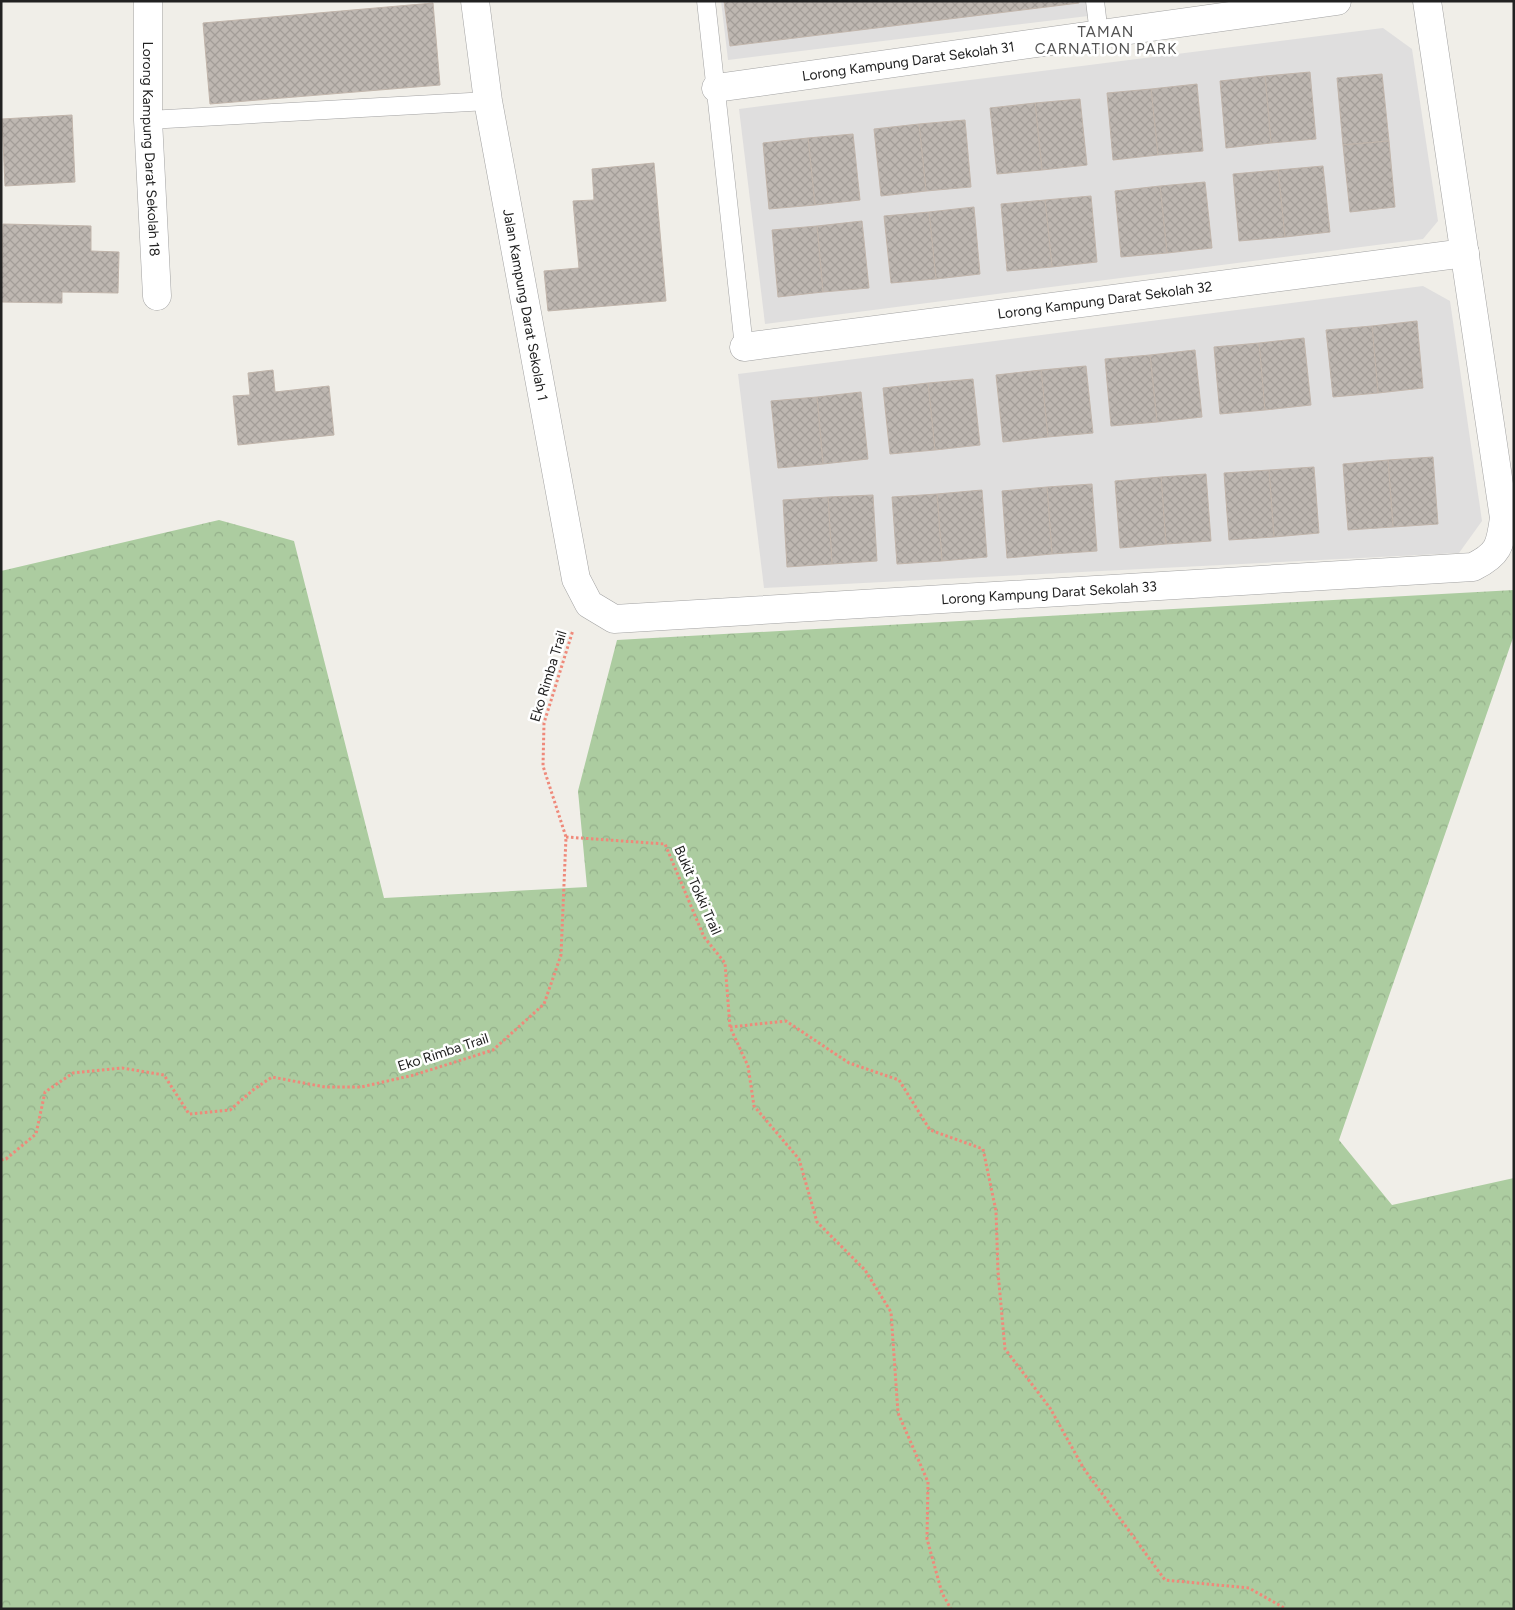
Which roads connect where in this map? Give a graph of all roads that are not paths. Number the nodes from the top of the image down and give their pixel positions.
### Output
1 (148, 1) edge
2 (475, 1) edge
3 (706, 1) edge
4 (1095, 1) edge
5 (1338, 1) edge
6 (1427, 1) edge
7 (1099, 34) junction
8 (716, 88) junction
9 (488, 101) junction
10 (148, 120) junction
11 (1465, 254) junction
12 (157, 296) dead end
13 (744, 347) joint
14 (589, 604) joint

1 - 10 street, Lorong Kampung Darat Sekolah 18
2 - 9 street, Jalan Kampung Darat Sekolah 1
3 - 8 lane
4 - 7 lane
5 - 7 street, Lorong Kampung Darat Sekolah 31
6 - 11 street
7 - 8 street, Lorong Kampung Darat Sekolah 31
8 - 13 lane
9 - 10 lane
9 - 14 street, Jalan Kampung Darat Sekolah 1
10 - 12 street, Lorong Kampung Darat Sekolah 18
11 - 13 street, Lorong Kampung Darat Sekolah 32
11 - 14 street, Lorong Kampung Darat Sekolah 33

